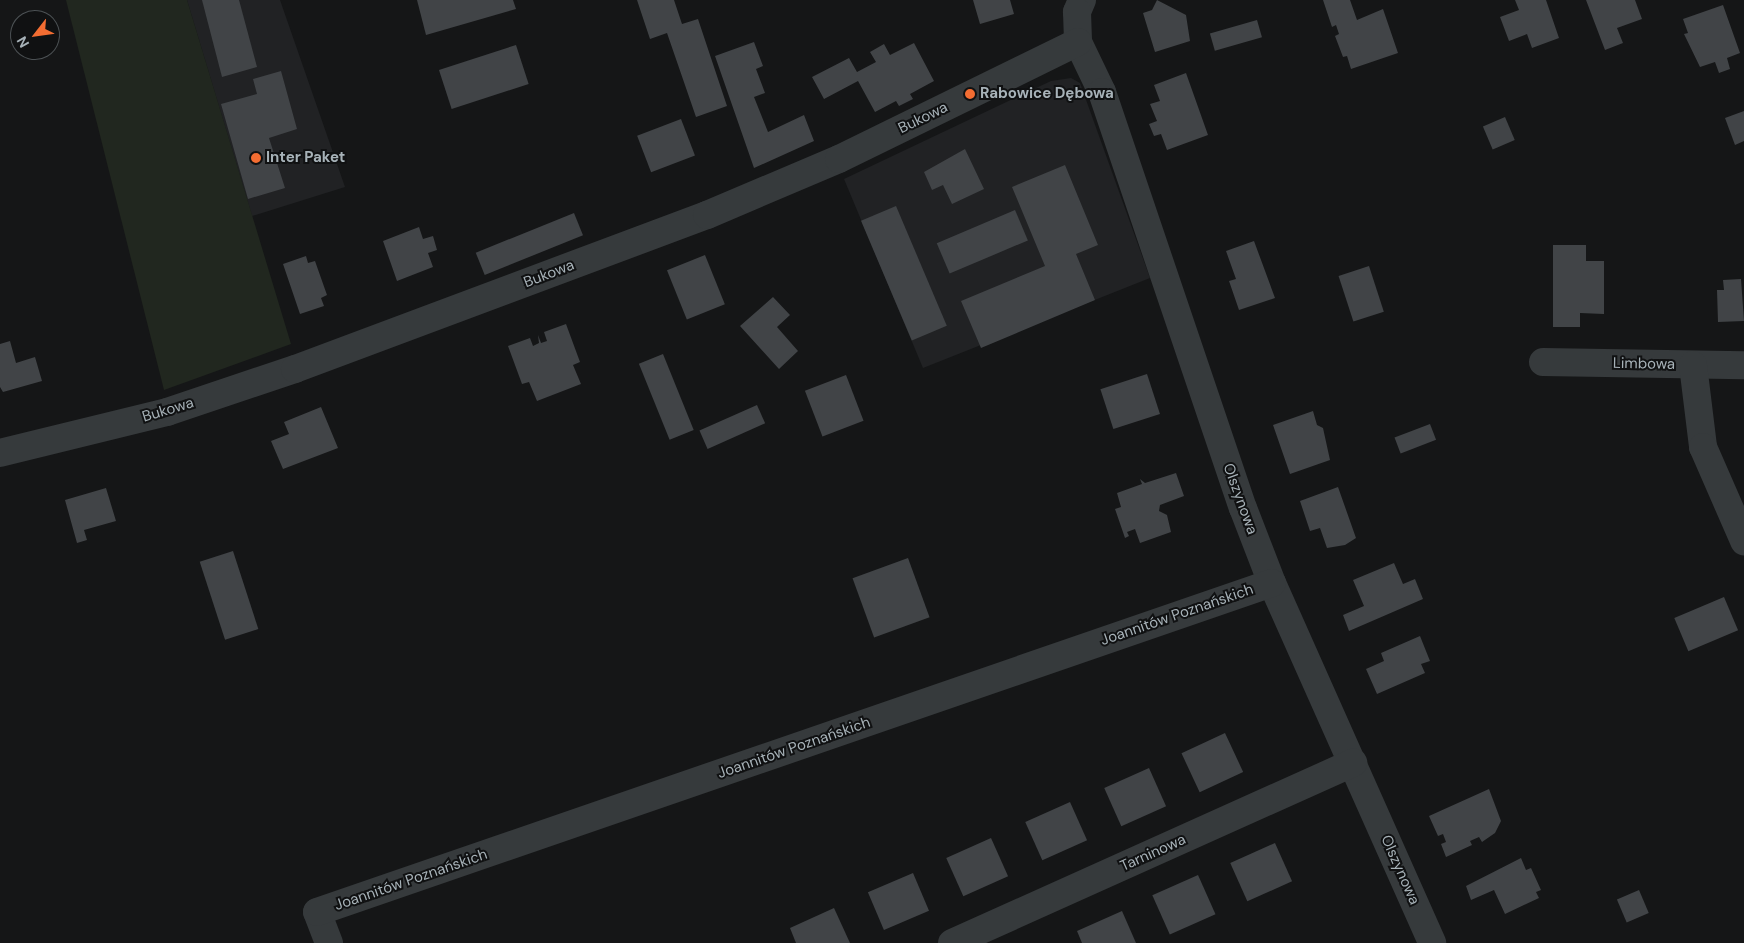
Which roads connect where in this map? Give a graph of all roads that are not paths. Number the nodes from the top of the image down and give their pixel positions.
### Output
1 (1082, 0) edge
2 (1078, 42) junction
3 (1543, 362) dead end
4 (1744, 365) edge
5 (1693, 366) junction
6 (0, 453) edge
7 (1744, 541) edge
8 (1272, 583) junction
9 (1353, 763) junction
10 (329, 943) edge
11 (952, 943) edge
12 (1432, 943) edge

1 - 2 street
2 - 6 street, Bukowa
2 - 8 street, Olszynowa
3 - 5 street, Limbowa
4 - 5 street, Limbowa
5 - 7 street
8 - 9 street, Olszynowa
8 - 10 street, Joannitów Poznańskich
9 - 11 street, Tarninowa
9 - 12 street, Olszynowa

